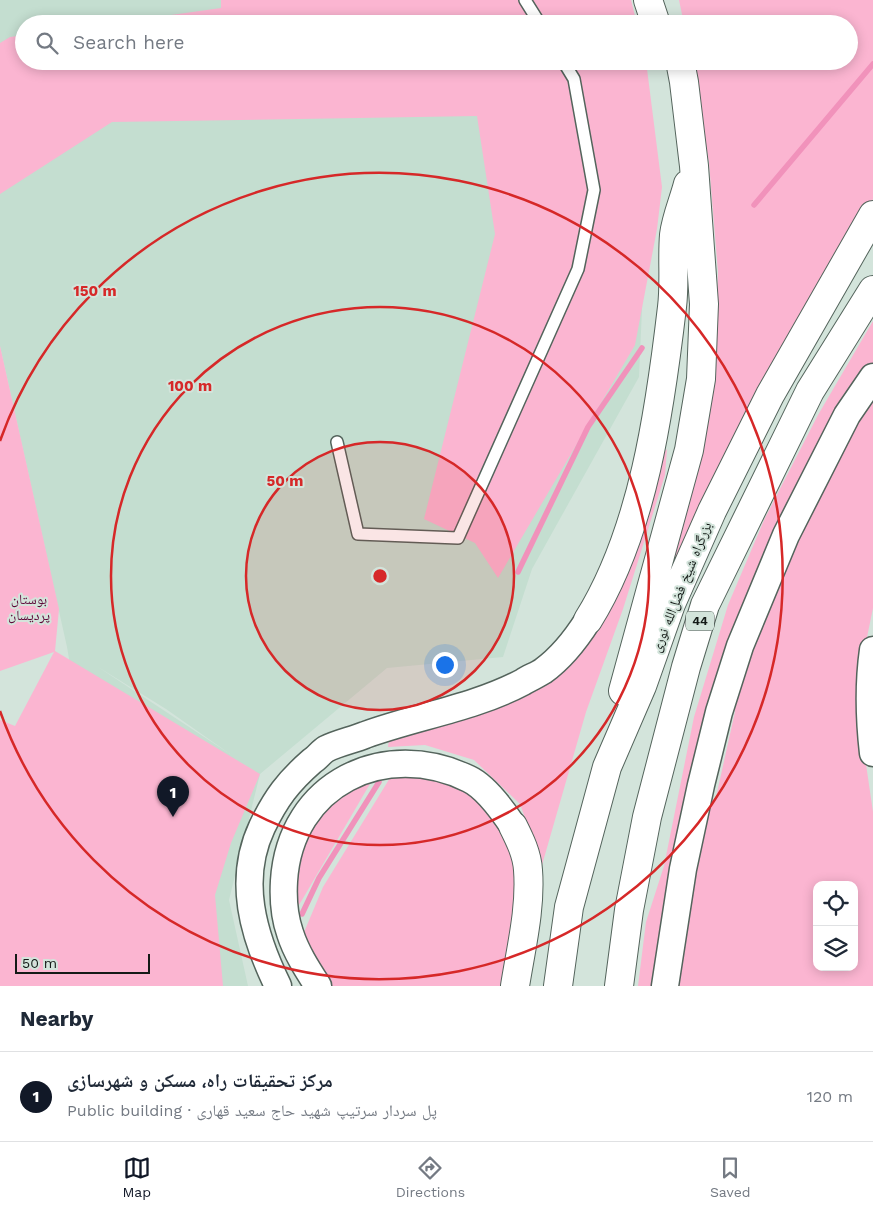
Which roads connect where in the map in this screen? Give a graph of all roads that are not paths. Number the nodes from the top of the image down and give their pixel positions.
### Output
1 (525, 0) edge
2 (648, 0) edge
3 (668, 0) edge
4 (534, 15) edge
5 (653, 15) edge
6 (670, 15) edge
7 (568, 70) edge
8 (679, 70) edge
9 (694, 166) junction
10 (873, 215) edge
11 (873, 290) edge
12 (873, 377) edge
13 (337, 442) dead end
14 (588, 620) joint
15 (873, 650) edge
16 (872, 726) edge
17 (873, 753) edge
18 (607, 767) junction
19 (513, 826) joint
20 (278, 986) edge
21 (318, 986) edge
22 (515, 986) edge
23 (558, 986) edge
24 (619, 986) edge
25 (665, 986) edge

1 - 4 lane
2 - 5 highway
3 - 6 highway
7 - 13 lane
8 - 9 highway
9 - 14 highway
9 - 18 highway
10 - 18 highway, بزرگراه شیخ فضل‌الله نوری / 44
11 - 24 highway, بزرگراه شیخ فضل‌الله نوری / 44
12 - 25 street
14 - 20 street
15 - 16 street
16 - 17 street
18 - 23 highway, بزرگراه شیخ فضل‌الله نوری / 44
19 - 21 street
19 - 22 highway

